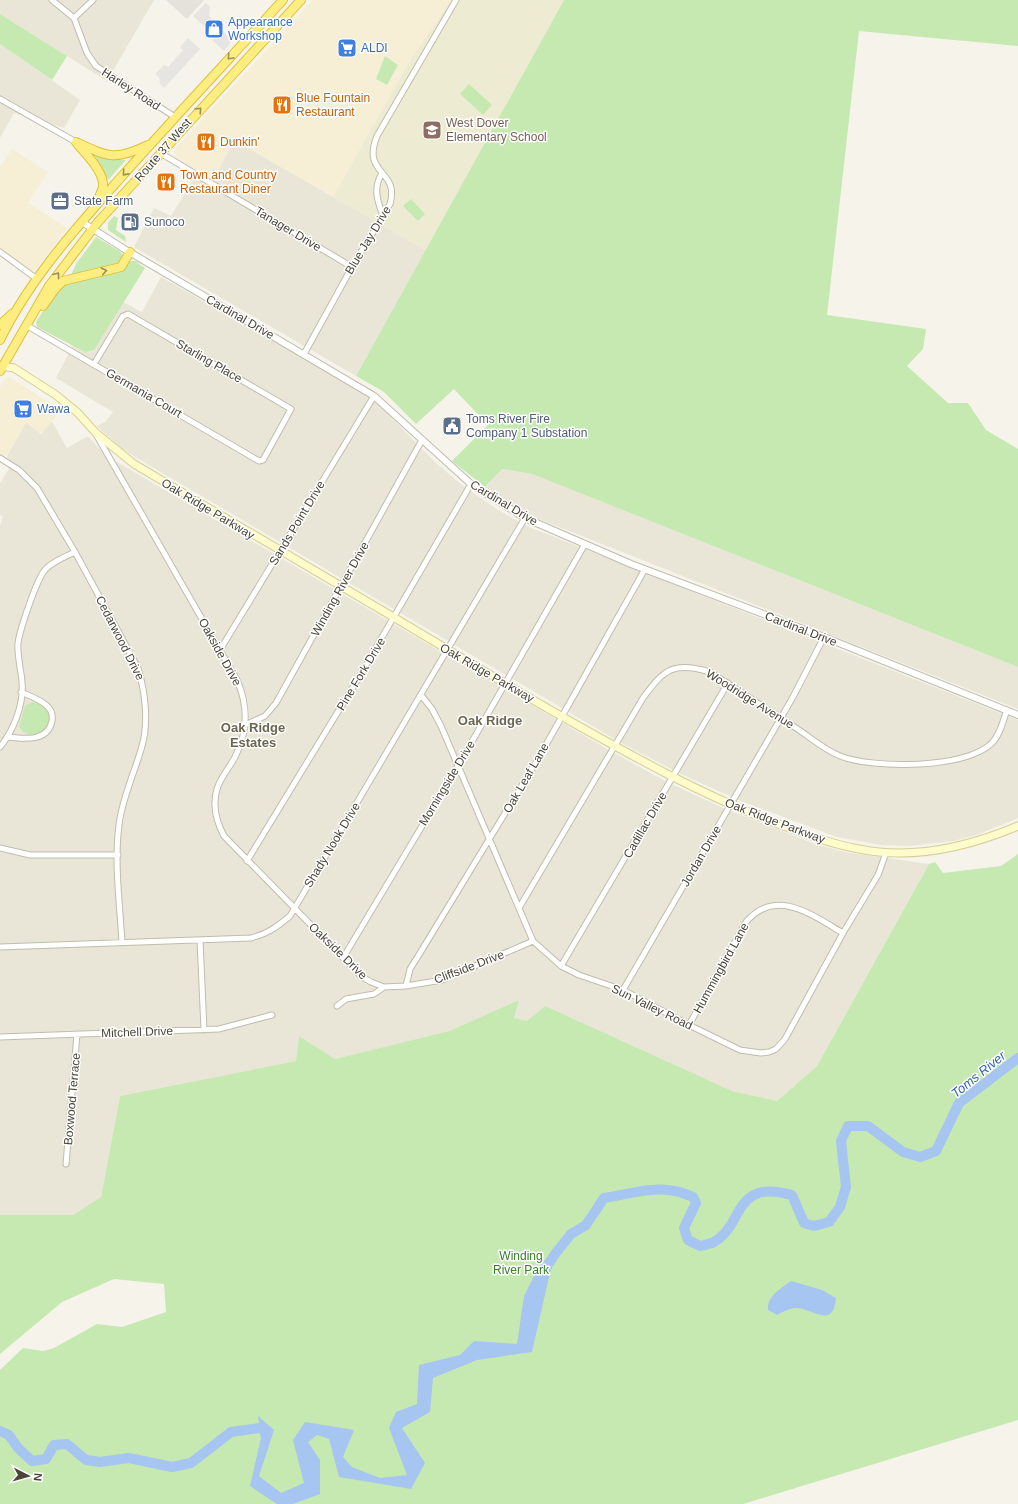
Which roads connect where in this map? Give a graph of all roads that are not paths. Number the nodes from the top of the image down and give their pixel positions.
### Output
1 (52, 0) edge
2 (93, 0) edge
3 (283, 0) edge
4 (301, 0) edge
5 (456, 0) edge
6 (74, 18) junction
7 (0, 99) edge
8 (175, 117) junction
9 (76, 142) junction
10 (150, 144) junction
11 (162, 154) junction
12 (382, 173) junction
13 (95, 207) junction
14 (383, 216) junction
15 (82, 222) junction
16 (93, 229) junction
17 (0, 252) edge
18 (130, 252) junction
19 (352, 267) junction
20 (37, 279) junction
21 (20, 306) junction
22 (27, 323) junction
23 (0, 325) edge
24 (0, 340) edge
25 (304, 354) junction
26 (94, 364) junction
27 (1, 367) edge
28 (374, 396) junction
29 (96, 433) junction
30 (422, 440) junction
31 (0, 458) edge
32 (261, 461) joint
33 (471, 484) junction
34 (525, 518) junction
35 (585, 544) junction
36 (75, 552) junction
37 (280, 552) junction
38 (645, 569) junction
39 (340, 587) junction
40 (394, 618) junction
41 (824, 637) junction
42 (220, 650) junction
43 (447, 650) junction
44 (728, 683) junction
45 (505, 685) junction
46 (21, 692) junction
47 (421, 695) junction
48 (1007, 710) junction
49 (1018, 715) edge
50 (562, 716) junction
51 (781, 718) junction
52 (245, 725) junction
53 (8, 737) junction
54 (0, 747) edge
55 (615, 747) junction
56 (458, 766) junction
57 (673, 777) junction
58 (730, 806) junction
59 (1018, 826) edge
60 (490, 840) junction
61 (0, 848) edge
62 (886, 853) junction
63 (118, 855) junction
64 (247, 861) junction
65 (519, 908) junction
66 (294, 909) junction
67 (843, 933) junction
68 (200, 940) junction
69 (533, 941) junction
70 (122, 943) junction
71 (0, 948) edge
72 (343, 958) junction
73 (562, 966) junction
74 (406, 986) junction
75 (384, 987) junction
76 (623, 990) junction
77 (337, 1006) dead end
78 (272, 1015) dead end
79 (689, 1025) junction
80 (204, 1030) junction
81 (77, 1034) junction
82 (0, 1037) edge
83 (66, 1164) dead end

1 - 6 street
2 - 6 street
3 -> 8 highway, Route 37 West
11 -> 4 highway, Route 37 West
5 - 12 street, Blue Jay Drive
6 - 8 street, Harley Road
7 - 9 street
8 - 10 highway, Route 37 West
9 - 10 highway
9 - 13 highway
10 -> 13 highway, Route 37 West
11 - 16 highway, Route 37 West
11 - 19 street, Tanager Drive
12 - 14 street
12 - 14 street, Blue Jay Drive
13 - 15 highway, Route 37 West
14 - 19 street, Blue Jay Drive
15 - 16 street, Cardinal Drive
15 - 20 highway, Route 37 West
16 - 18 street, Cardinal Drive
22 -> 16 highway, Route 37 West
17 - 20 street
22 -> 18 highway
18 - 25 street, Cardinal Drive
19 - 25 street, Blue Jay Drive
20 - 21 highway, Route 37 West
21 - 23 highway
21 - 24 highway, Route 37 West
22 - 26 street, Germania Court
22 - 27 highway, Route 37 West
25 - 28 street, Cardinal Drive
26 - 32 street, Germania Court
26 - 32 street, Starling Place
27 - 29 main road, Oak Ridge Parkway
28 - 30 street, Cardinal Drive
28 - 37 street, Sands Point Drive
29 - 37 main road, Oak Ridge Parkway
29 - 42 street, Oakside Drive
30 - 33 street, Cardinal Drive
30 - 39 street, Winding River Drive
31 - 36 street, Cedarwood Drive
33 - 34 street, Cardinal Drive
33 - 40 street, Pine Fork Drive
34 - 35 street, Cardinal Drive
34 - 43 street, Shady Nook Drive
35 - 38 street, Cardinal Drive
35 - 45 street, Morningside Drive
36 - 46 street
36 - 63 street, Cedarwood Drive
37 - 39 main road, Oak Ridge Parkway
37 - 42 street, Sands Point Drive
38 - 41 street, Cardinal Drive
38 - 50 street, Oak Leaf Lane
39 - 40 main road, Oak Ridge Parkway
39 - 52 street, Winding River Drive
40 - 43 main road, Oak Ridge Parkway
40 - 64 street, Pine Fork Drive
41 - 48 street, Cardinal Drive
41 - 51 street, Jordan Drive
42 - 52 street, Oakside Drive
43 - 45 main road, Oak Ridge Parkway
43 - 47 street, Shady Nook Drive
44 - 51 street, Woodridge Avenue
44 - 55 street, Woodridge Avenue
44 - 57 street, Cadillac Drive
45 - 50 main road, Oak Ridge Parkway
45 - 56 street, Morningside Drive
46 - 53 street
46 - 53 street
47 - 56 street, Sun Valley Road
47 - 66 street, Shady Nook Drive
48 - 49 street, Cardinal Drive
48 - 51 street, Woodridge Avenue
50 - 55 main road, Oak Ridge Parkway
50 - 60 street, Oak Leaf Lane
51 - 58 street, Jordan Drive
52 - 64 street, Oakside Drive
53 - 54 street
55 - 57 main road, Oak Ridge Parkway
55 - 65 street, Woodridge Avenue
56 - 60 street, Sun Valley Road
56 - 72 street, Morningside Drive
57 - 58 main road, Oak Ridge Parkway
57 - 73 street, Cadillac Drive
58 - 62 main road, Oak Ridge Parkway
58 - 76 street, Jordan Drive
59 - 62 main road, Oak Ridge Parkway
60 - 65 street, Sun Valley Road
60 - 74 street, Oak Leaf Lane
61 - 63 street
62 - 67 street, Sun Valley Road
63 - 70 street, Cedarwood Drive
64 - 66 street, Oakside Drive
65 - 69 street, Sun Valley Road
66 - 68 street, Shady Nook Drive
66 - 72 street, Oakside Drive
67 - 79 street, Hummingbird Lane
67 - 79 street, Sun Valley Road
68 - 70 street, Shady Nook Drive
68 - 80 street
69 - 73 street, Sun Valley Road
69 - 74 street, Cliffside Drive
70 - 71 street, Shady Nook Drive
72 - 75 street, Oakside Drive
73 - 76 street, Sun Valley Road
74 - 75 street, Cliffside Drive
75 - 77 street, Cliffside Drive
76 - 79 street, Sun Valley Road
78 - 80 street, Mitchell Drive
80 - 81 street, Mitchell Drive
81 - 82 street, Mitchell Drive
81 - 83 street, Boxwood Terrace

